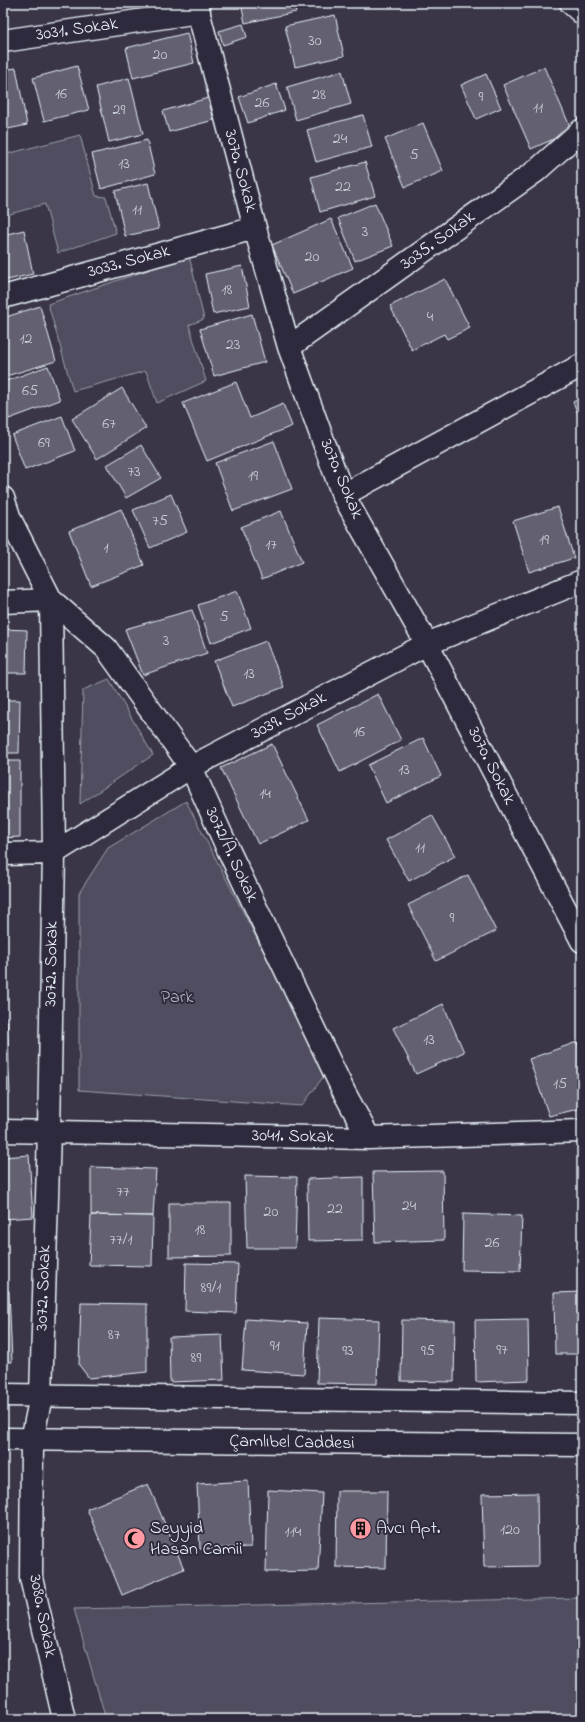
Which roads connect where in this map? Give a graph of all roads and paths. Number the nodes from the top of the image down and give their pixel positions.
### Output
1 (571, 3) edge
2 (197, 8) edge
3 (582, 13) edge
4 (3, 41) edge
5 (582, 130) edge
6 (255, 228) junction
7 (3, 297) edge
8 (289, 347) junction
9 (582, 365) edge
10 (343, 495) junction
11 (3, 498) edge
12 (582, 581) edge
13 (51, 600) junction
14 (3, 602) edge
15 (427, 644) junction
16 (191, 767) junction
17 (54, 853) junction
18 (3, 854) edge
19 (582, 941) edge
20 (3, 1131) edge
21 (49, 1131) junction
22 (582, 1131) edge
23 (369, 1138) junction
24 (3, 1395) edge
25 (41, 1396) junction
26 (582, 1403) edge
27 (3, 1439) edge
28 (32, 1440) junction
29 (582, 1446) edge
30 (64, 1719) edge

1 - 3 street
2 - 4 street, 3031. Sokak
2 - 6 street, 3070. Sokak
5 - 8 street, 3035. Sokak
6 - 7 street, 3033. Sokak
6 - 8 street, 3070. Sokak
8 - 10 street, 3070. Sokak
9 - 10 street
10 - 15 street, 3070. Sokak
11 - 13 street, 3072. Sokak
12 - 15 street, 3039. Sokak
13 - 14 street
13 - 16 street, 3072/A. Sokak
13 - 17 street, 3072. Sokak
15 - 16 street, 3039. Sokak
15 - 19 street, 3070. Sokak
16 - 17 street, 3039. Sokak
16 - 23 street, 3072/A. Sokak
17 - 18 street
17 - 21 street, 3072. Sokak
20 - 21 street, 3041. Sokak
21 - 23 street, 3041. Sokak
21 - 25 street, 3072. Sokak
22 - 23 street, 3041. Sokak
24 - 25 street
25 - 26 street
25 - 28 street, 3072. Sokak
27 - 28 street, Çamlıbel Caddesi
28 - 29 street, Çamlıbel Caddesi
28 - 30 street, 3080. Sokak

